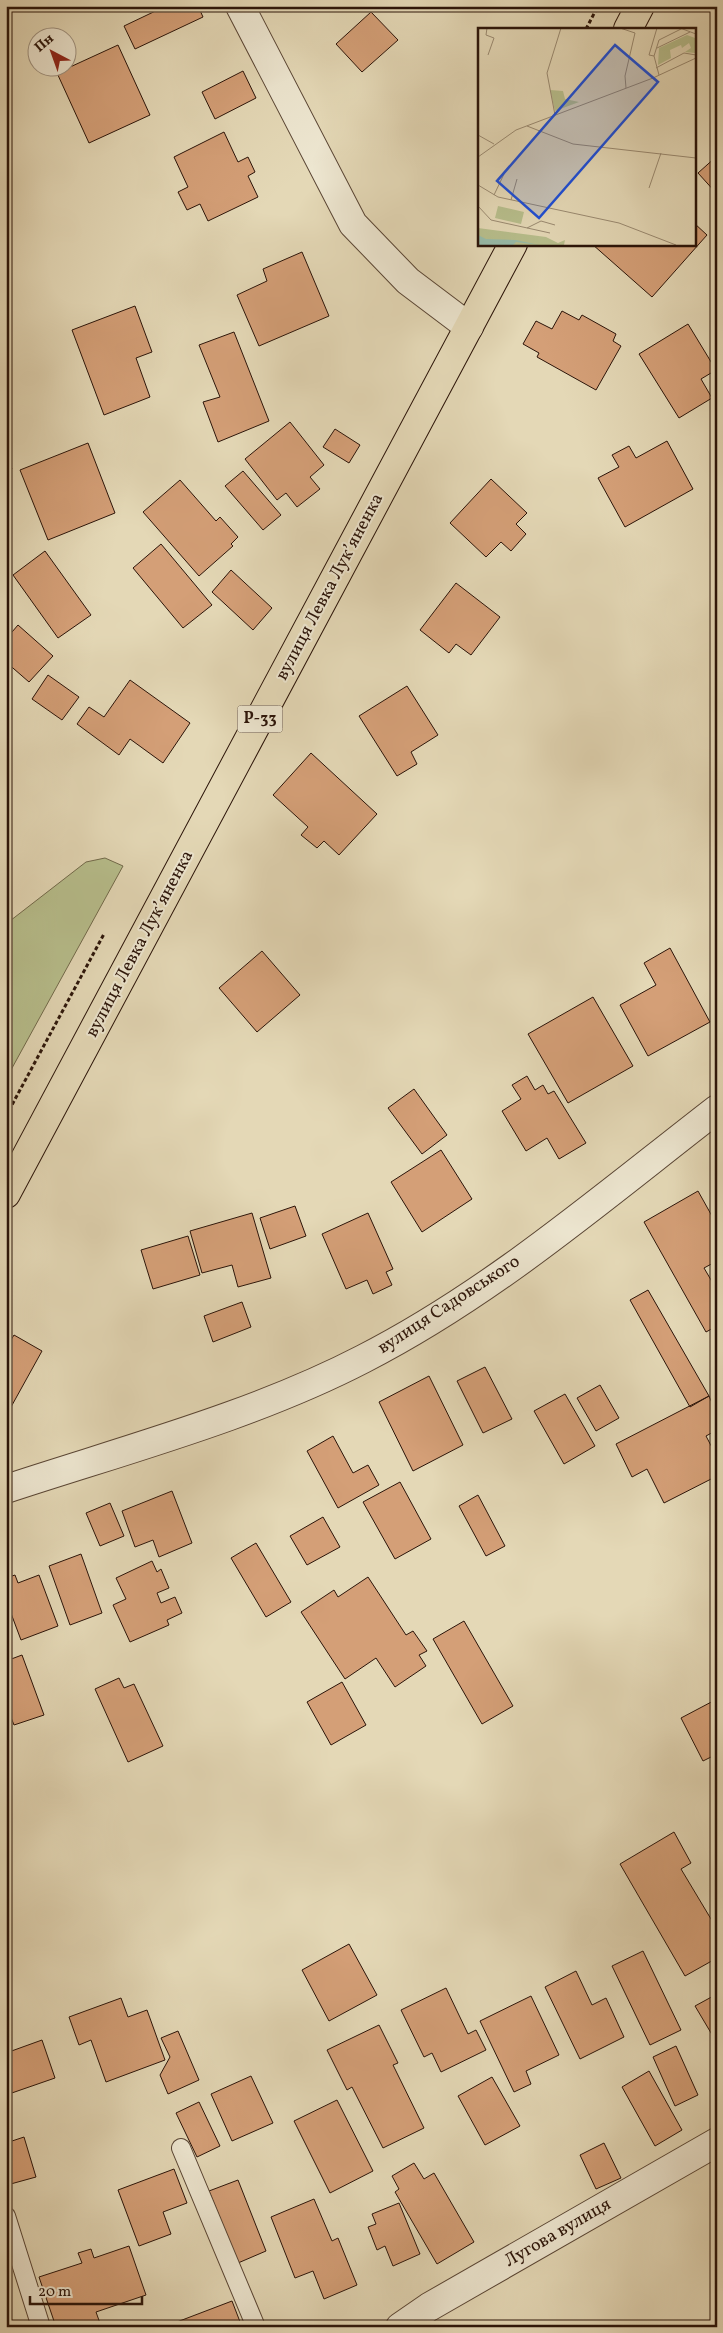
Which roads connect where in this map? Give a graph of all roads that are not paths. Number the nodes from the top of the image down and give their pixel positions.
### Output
1 (240, 6) edge
2 (640, 6) edge
3 (629, 28) edge
4 (512, 245) edge
5 (469, 327) junction
6 (717, 1109) edge
7 (6, 1194) edge
8 (6, 1490) edge
9 (717, 2142) edge
10 (181, 2148) dead end
11 (6, 2216) edge
12 (41, 2327) edge
13 (256, 2327) edge
14 (400, 2327) edge

1 - 5 street
2 - 3 main road
4 - 5 main road, вулиця Левка Лукʼяненка / Р-33
5 - 7 main road, вулиця Левка Лукʼяненка / Р-33
6 - 8 street, вулиця Садовського
9 - 14 street, Лугова вулиця
10 - 13 lane
11 - 12 lane

